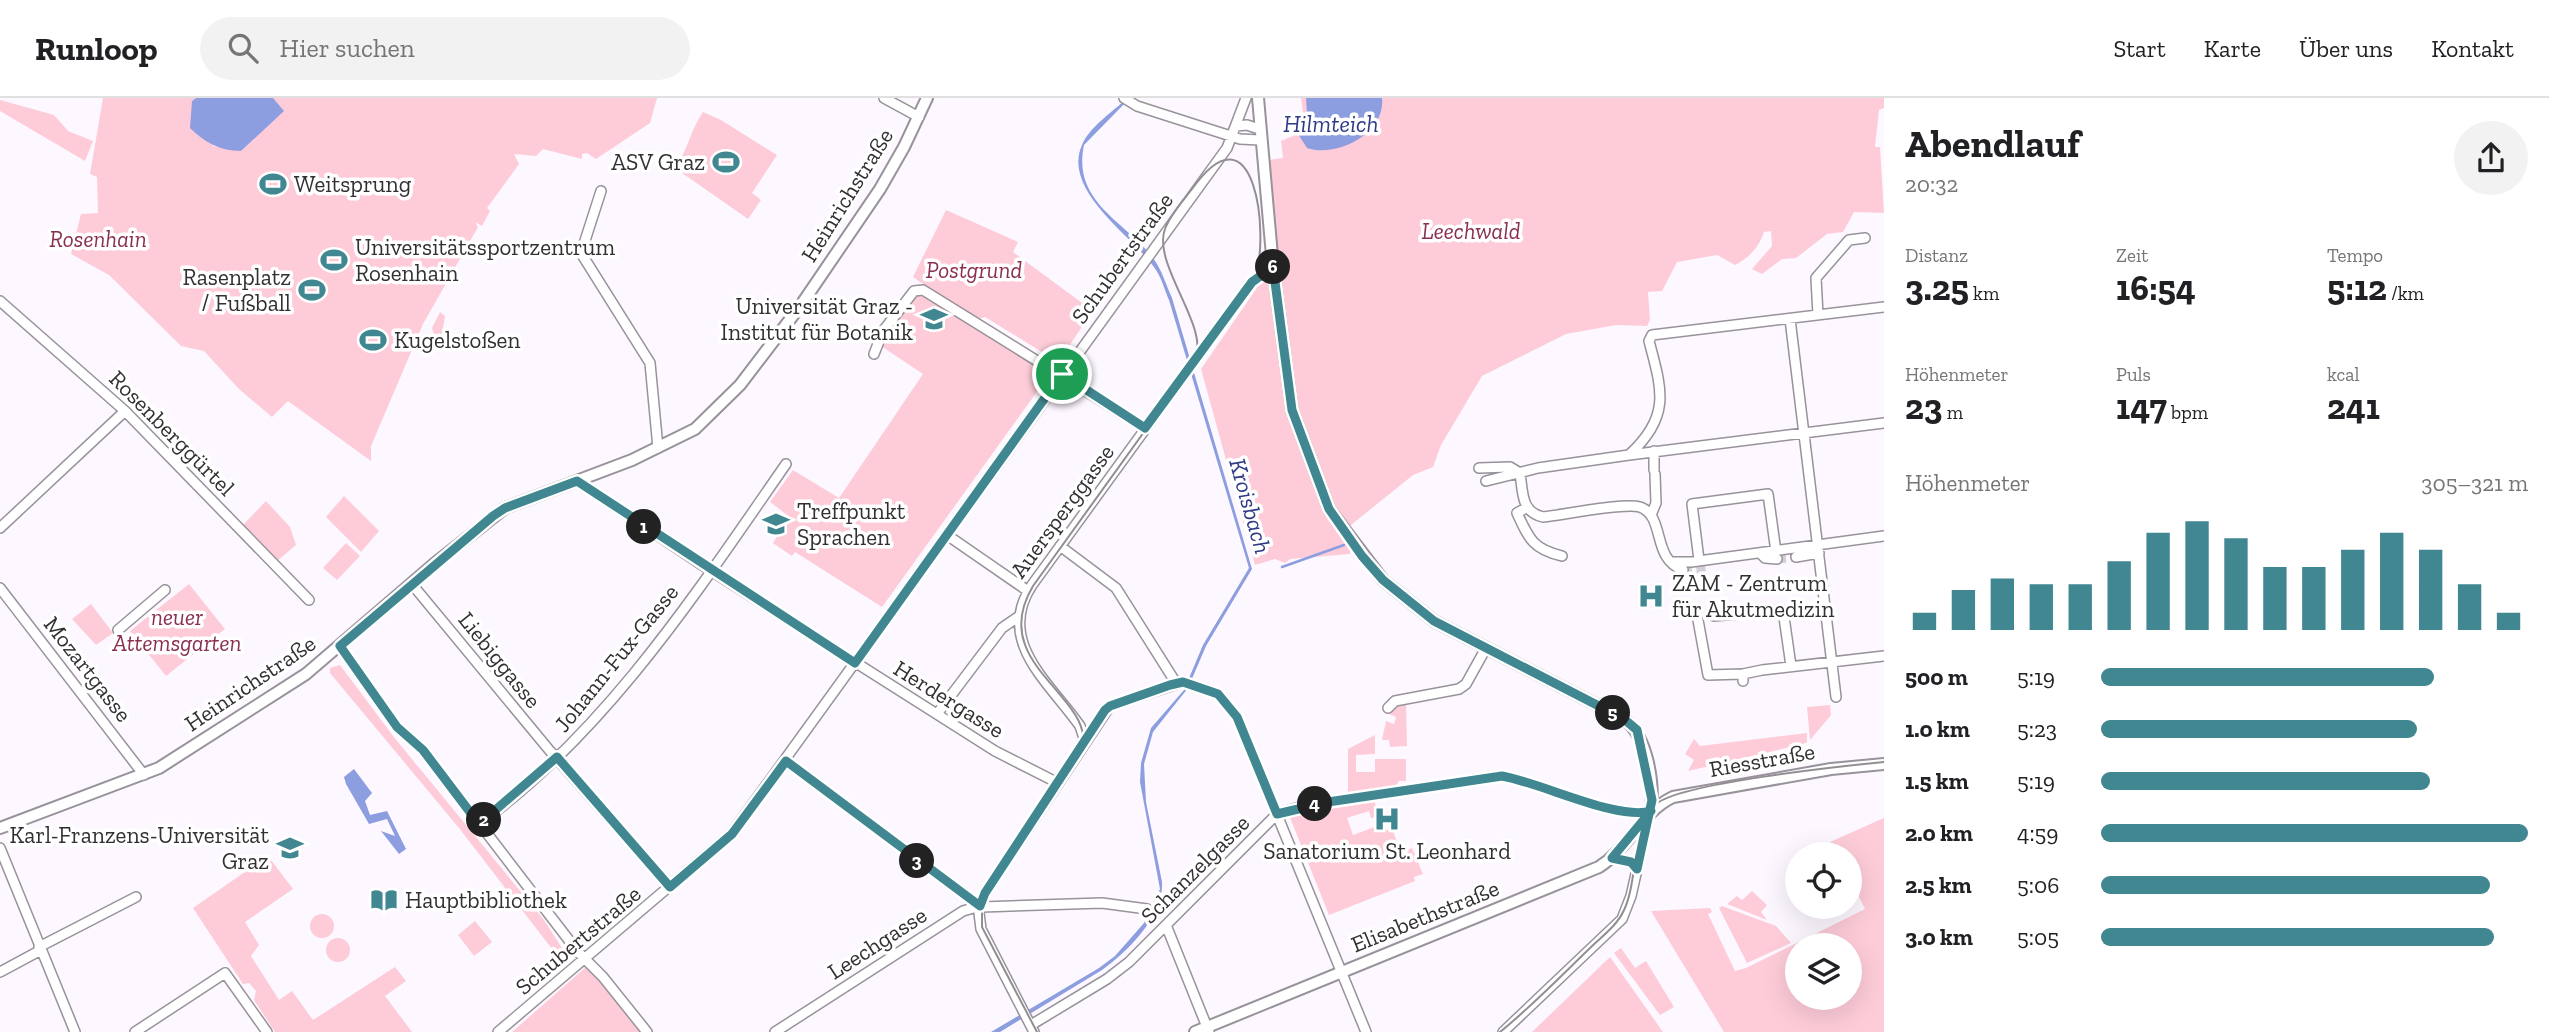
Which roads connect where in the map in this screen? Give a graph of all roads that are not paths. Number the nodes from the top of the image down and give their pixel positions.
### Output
1 (884, 98) edge
2 (927, 98) edge
3 (1246, 98) edge
4 (1258, 98) edge
5 (1127, 100) edge
6 (919, 117) junction
7 (1235, 131) junction
8 (1260, 134) junction
9 (601, 191) dead end
10 (1866, 238) dead end
11 (1273, 267) junction
12 (0, 300) edge
13 (1884, 307) edge
14 (1818, 315) junction
15 (1790, 319) junction
16 (874, 354) dead end
17 (1062, 374) junction
18 (125, 411) junction
19 (1884, 423) edge
20 (1145, 428) junction
21 (1804, 432) junction
22 (658, 448) junction
23 (1654, 452) junction
24 (1629, 455) junction
25 (786, 464) dead end
26 (1479, 468) dead end
27 (1520, 473) junction
28 (577, 481) junction
29 (1486, 481) dead end
30 (1522, 510) junction
31 (1651, 515) junction
32 (0, 528) edge
33 (947, 535) junction
34 (1884, 536) edge
35 (1060, 546) junction
36 (1819, 549) junction
37 (1776, 555) junction
38 (1562, 556) dead end
39 (1796, 557) tunnel mouth
40 (1718, 558) junction
41 (1699, 561) junction
42 (1671, 562) junction
43 (1708, 568) tunnel mouth
44 (710, 570) junction
45 (1683, 570) tunnel mouth
46 (411, 583) junction
47 (0, 588) edge
48 (165, 590) dead end
49 (1028, 591) junction
50 (309, 600) dead end
51 (1714, 616) dead end
52 (1018, 617) junction
53 (1698, 620) dead end
54 (118, 630) dead end
55 (340, 646) junction
56 (1486, 648) junction
57 (1884, 656) edge
58 (1832, 661) junction
59 (855, 663) junction
60 (1791, 666) junction
61 (1184, 683) junction
62 (1836, 698) dead end
63 (1388, 708) dead end
64 (937, 714) junction
65 (1086, 741) junction
66 (557, 757) junction
67 (786, 761) junction
68 (1884, 764) edge
69 (144, 775) junction
70 (1058, 783) junction
71 (1651, 811) junction
72 (1277, 814) junction
73 (479, 824) junction
74 (0, 828) edge
75 (0, 848) edge
76 (1612, 858) junction
77 (1637, 869) junction
78 (670, 887) junction
79 (136, 897) dead end
80 (980, 906) junction
81 (1147, 909) dead end
82 (1166, 925) junction
83 (40, 948) junction
84 (585, 959) junction
85 (0, 972) edge
86 (1341, 974) junction
87 (1029, 1021) edge
88 (1208, 1030) edge
89 (75, 1032) edge
90 (135, 1032) edge
91 (267, 1032) edge
92 (498, 1032) edge
93 (647, 1032) edge
94 (775, 1032) edge
95 (1195, 1032) edge
96 (1366, 1032) edge
97 (1503, 1032) edge

1 - 6 street
2 - 6 main road, Heinrichstraße
3 - 7 street, Schubertstraße
4 - 8 main road
5 - 7 street
6 - 22 main road, Heinrichstraße
7 - 8 street
7 - 8 street
7 - 17 street, Schubertstraße
8 - 11 main road
9 - 22 street
10 - 14 street
11 - 20 street, Auersperggasse
11 - 56 main road
12 - 18 street, Rosenberggürtel
13 - 14 street
14 - 15 street
15 - 21 street
15 - 24 street
16 - 17 street
17 - 20 street
17 - 33 street, Schubertstraße
18 - 32 street
18 - 50 street, Rosenberggürtel
19 - 21 street
20 - 35 street, Auersperggasse
21 - 23 street
21 - 36 street
22 - 28 main road, Heinrichstraße
23 - 24 street
23 - 31 street
24 - 27 street
25 - 44 street, Johann-Fux-Gasse
26 - 27 street
27 - 29 street
27 - 30 street
28 - 44 street, Herdergasse
28 - 46 main road, Heinrichstraße
30 - 31 street
30 - 38 street
31 - 42 street
33 - 49 street
33 - 59 street, Schubertstraße
34 - 36 street
35 - 49 street, Auersperggasse
35 - 61 street
36 - 37 street
36 - 39 street
36 - 58 street
37 - 40 street
37 - 41 street
40 - 41 street
40 - 43 street
41 - 42 street
42 - 45 street
44 - 59 street, Herdergasse
44 - 66 street, Johann-Fux-Gasse
46 - 55 main road, Heinrichstraße
46 - 66 street, Liebiggasse
47 - 69 street, Mozartgasse
48 - 54 street
49 - 52 street, Auersperggasse
51 - 60 street
52 - 64 street, Auersperggasse
52 - 65 street
53 - 60 street
55 - 69 main road, Heinrichstraße
55 - 73 street
56 - 63 street
56 - 71 main road
57 - 58 street
58 - 60 street
58 - 62 street
59 - 64 street, Herdergasse
59 - 67 street, Schubertstraße
61 - 65 street
61 - 72 street
64 - 70 street, Herdergasse
65 - 70 street
66 - 73 street, Johann-Fux-Gasse
66 - 78 street, Liebiggasse
67 - 78 street, Schubertstraße
67 - 80 street
68 - 71 main road, Riesstraße
69 - 74 main road, Heinrichstraße
70 - 80 street
71 - 72 street, Schanzelgasse
71 - 76 main road, Elisabethstraße
71 - 77 street
72 - 82 street, Schanzelgasse
72 - 86 street
73 - 84 street
75 - 83 street
76 - 77 street
76 - 86 main road, Elisabethstraße
77 - 97 street
78 - 84 street, Schubertstraße
79 - 83 street
80 - 81 street
80 - 87 street
80 - 94 street, Leechgasse
82 - 87 street, Schanzelgasse
82 - 88 street
83 - 85 street
83 - 89 street
84 - 92 street, Schubertstraße
84 - 93 street
86 - 88 main road, Elisabethstraße
86 - 96 street
88 - 95 main road, Elisabethstraße
90 - 91 street

